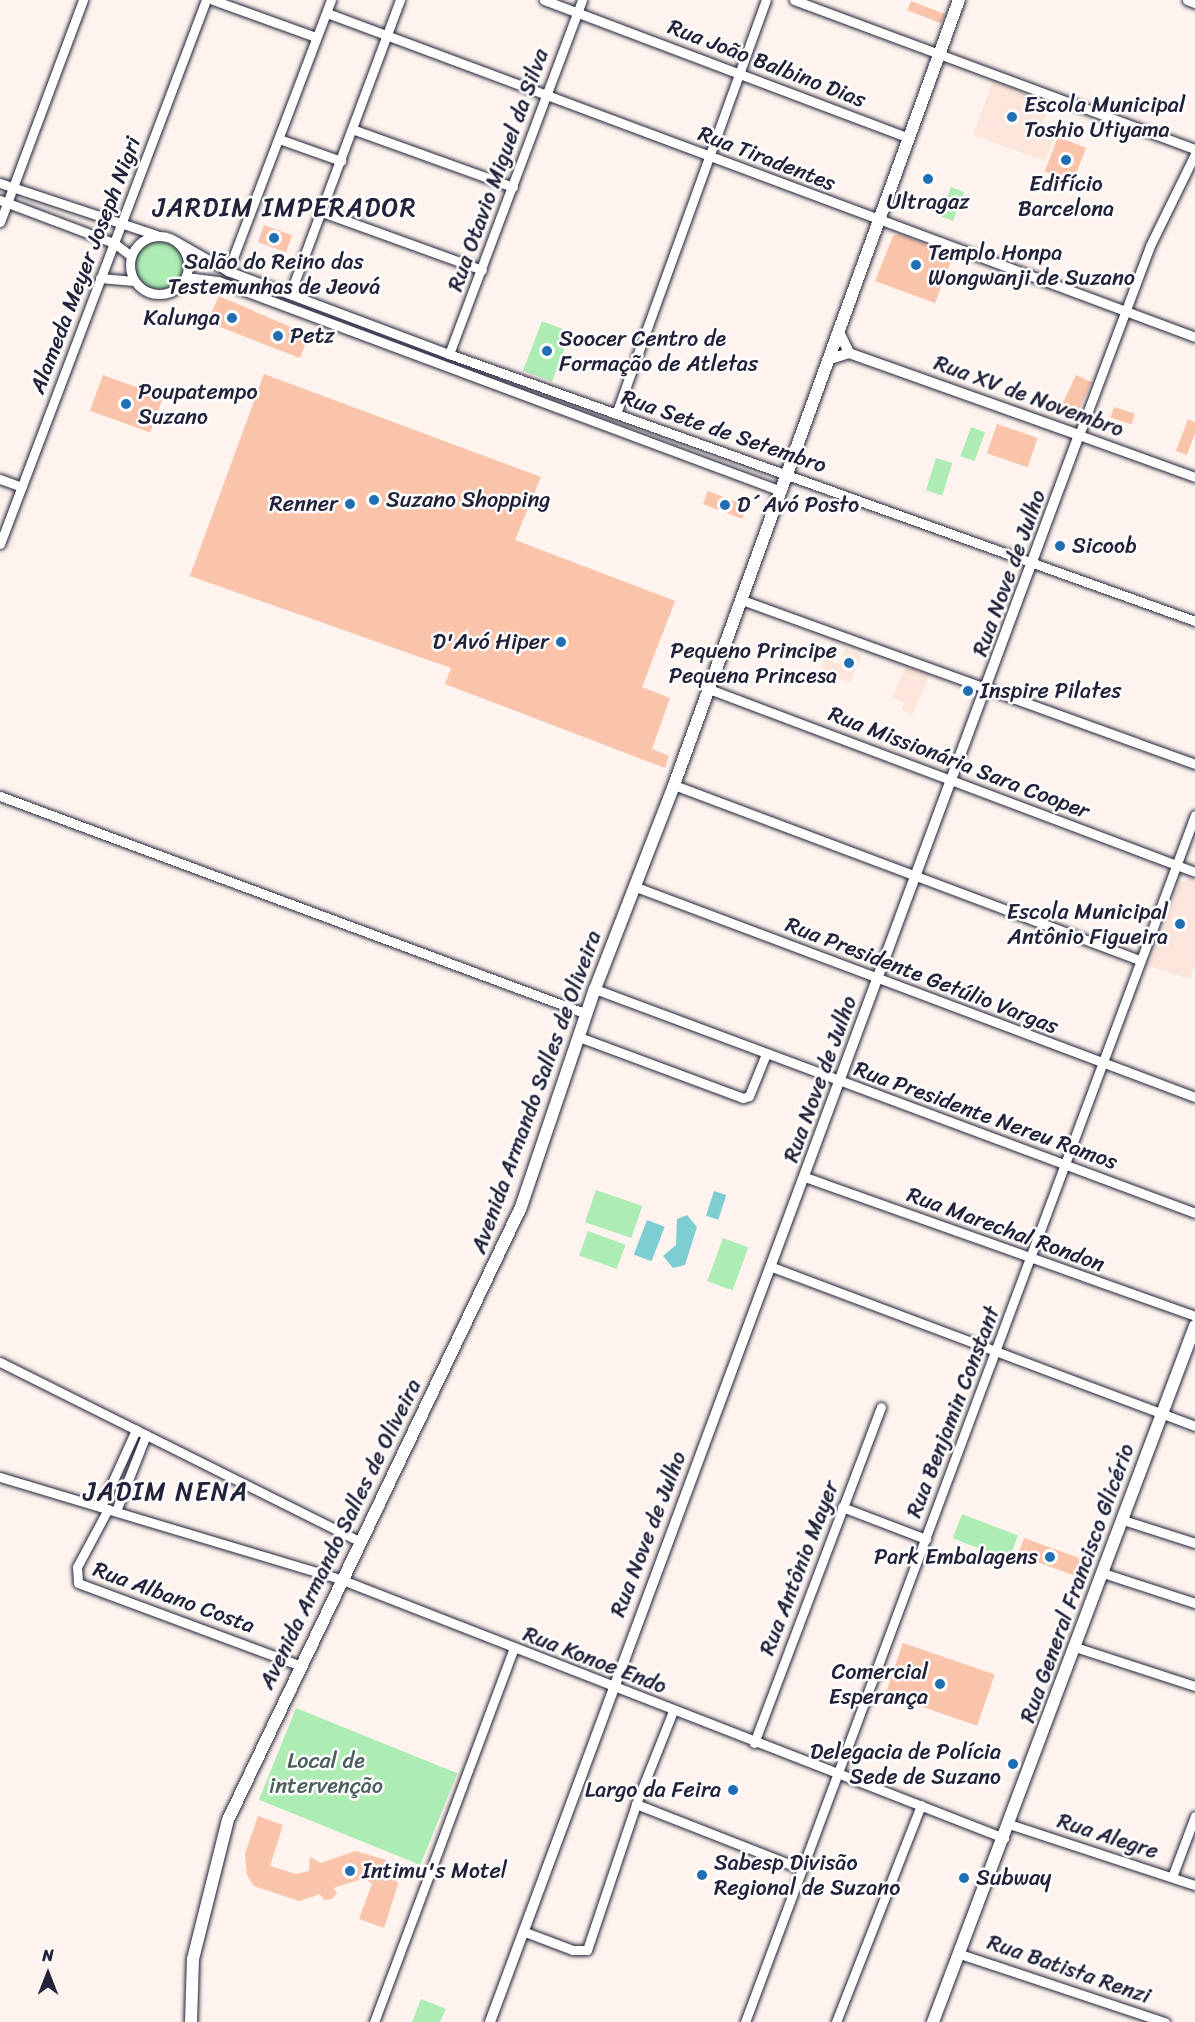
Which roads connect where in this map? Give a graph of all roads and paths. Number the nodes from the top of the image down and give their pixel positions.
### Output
1 (83, 0) edge
2 (206, 0) edge
3 (213, 0) edge
4 (331, 0) edge
5 (400, 0) edge
6 (544, 0) edge
7 (582, 0) edge
8 (766, 0) edge
9 (794, 0) edge
10 (959, 0) edge
11 (1186, 0) edge
12 (1195, 3) edge
13 (578, 12) junction
14 (327, 13) junction
15 (387, 36) junction
16 (316, 37) junction
17 (939, 56) junction
18 (741, 74) junction
19 (546, 95) junction
20 (352, 129) junction
21 (909, 138) junction
22 (279, 139) junction
23 (1195, 152) edge
24 (711, 157) junction
25 (341, 161) junction
26 (0, 183) edge
27 (513, 187) junction
28 (13, 188) junction
29 (4, 201) edge
30 (322, 212) junction
31 (879, 220) junction
32 (0, 222) edge
33 (121, 227) junction
34 (159, 236) junction
35 (177, 242) junction
36 (114, 243) junction
37 (130, 256) junction
38 (482, 270) junction
39 (228, 271) junction
40 (186, 277) junction
41 (100, 278) junction
42 (134, 281) junction
43 (290, 294) junction
44 (1125, 312) junction
45 (838, 330) junction
46 (1195, 337) edge
47 (849, 353) junction
48 (449, 354) junction
49 (828, 360) junction
50 (616, 414) junction
51 (1079, 435) junction
52 (787, 474) junction
53 (1195, 477) edge
54 (0, 479) edge
55 (22, 487) junction
56 (780, 491) junction
57 (0, 544) edge
58 (1036, 562) junction
59 (742, 600) junction
60 (1195, 621) edge
61 (987, 688) junction
62 (709, 689) junction
63 (1195, 764) edge
64 (952, 779) junction
65 (674, 785) junction
66 (0, 796) edge
67 (1195, 815) edge
68 (1176, 865) junction
69 (1195, 872) edge
70 (916, 875) junction
71 (636, 886) junction
72 (1140, 960) junction
73 (876, 980) junction
74 (596, 989) junction
75 (587, 1014) junction
76 (579, 1036) junction
77 (766, 1054) junction
78 (1101, 1064) junction
79 (841, 1081) junction
80 (1195, 1097) edge
81 (1065, 1165) junction
82 (805, 1177) junction
83 (1195, 1213) edge
84 (1031, 1260) junction
85 (772, 1267) junction
86 (1195, 1316) edge
87 (1195, 1326) edge
88 (996, 1354) junction
89 (0, 1362) edge
90 (880, 1407) dead end
91 (1162, 1414) junction
92 (1195, 1426) edge
93 (136, 1430) junction
94 (146, 1435) junction
95 (0, 1477) edge
96 (842, 1507) junction
97 (108, 1509) junction
98 (1123, 1520) junction
99 (926, 1539) junction
100 (359, 1540) junction
101 (1195, 1543) edge
102 (1103, 1573) junction
103 (340, 1580) junction
104 (1195, 1603) edge
105 (1075, 1647) junction
106 (513, 1650) junction
107 (299, 1665) junction
108 (1195, 1686) edge
109 (611, 1688) junction
110 (673, 1711) junction
111 (754, 1743) junction
112 (838, 1772) junction
113 (636, 1804) junction
114 (921, 1805) junction
115 (1195, 1816) edge
116 (1009, 1824) junction
117 (1004, 1838) junction
118 (802, 1869) junction
119 (1172, 1877) junction
120 (1195, 1885) edge
121 (525, 1932) junction
122 (960, 1953) junction
123 (191, 2022) edge
124 (374, 2022) edge
125 (490, 2022) edge
126 (745, 2022) edge
127 (836, 2022) edge
128 (933, 2022) edge
129 (1165, 2022) edge

1 - 28 street
2 - 33 street, Alameda Meyer Joseph Nigri
3 - 16 street
4 - 14 street
5 - 15 street
6 - 13 street, Rua João Balbino Dias
7 - 13 street, Rua Otavio Miguel da Silva
8 - 18 street
9 - 17 street
10 - 17 main road, Avenida Armando Salles de Oliveira
11 - 12 street
13 - 18 street, Rua João Balbino Dias
13 - 19 street, Rua Otavio Miguel da Silva
14 - 15 street, Rua Tiradentes
14 - 16 street
15 - 19 street, Rua Tiradentes
15 - 20 street
16 - 22 street
17 - 21 main road, Avenida Armando Salles de Oliveira
17 - 23 street
18 - 21 street, Rua João Balbino Dias
18 - 24 street
19 - 24 street, Rua Tiradentes
19 - 27 street, Rua Otavio Miguel da Silva
20 - 25 street
20 - 27 street
21 - 31 main road, Avenida Armando Salles de Oliveira
22 - 25 street
22 - 39 street
23 - 44 street, Rua Nove de Julho
24 - 31 street, Rua Tiradentes
24 - 50 street
25 - 30 street
26 - 28 street
27 - 38 street, Rua Otavio Miguel da Silva
28 - 29 street
28 - 33 street
29 - 32 street
29 - 36 street
30 - 38 street
30 - 43 street
31 - 44 street, Rua Tiradentes
31 - 45 main road, Avenida Armando Salles de Oliveira
33 - 34 street
33 - 36 street, Alameda Meyer Joseph Nigri
34 - 35 street
34 - 37 street
35 - 39 street, Rua Sete de Setembro
35 - 40 street
36 - 37 street
36 - 41 street, Alameda Meyer Joseph Nigri
37 - 42 street
38 - 48 street, Rua Otavio Miguel da Silva
39 - 43 street, Rua Sete de Setembro
40 - 42 street
40 - 56 street, Rua Sete de Setembro
41 - 42 street
41 - 55 street, Alameda Meyer Joseph Nigri
43 - 48 street, Rua Sete de Setembro
44 - 46 street, Rua Tiradentes
44 - 51 street, Rua Nove de Julho
45 - 47 street
45 - 49 main road, Avenida Armando Salles de Oliveira
47 - 49 street
47 - 51 street, Rua XV de Novembro
48 - 50 street, Rua Sete de Setembro
49 - 52 main road, Avenida Armando Salles de Oliveira
50 - 52 street, Rua Sete de Setembro
51 - 53 street, Rua XV de Novembro
51 - 58 street, Rua Nove de Julho
52 - 56 main road, Avenida Armando Salles de Oliveira
52 - 58 street, Rua Sete de Setembro
54 - 55 street
55 - 57 street, Alameda Meyer Joseph Nigri
56 - 59 main road, Avenida Armando Salles de Oliveira
58 - 60 street, Rua Sete de Setembro
58 - 61 street, Rua Nove de Julho
59 - 61 street
59 - 62 main road, Avenida Armando Salles de Oliveira
61 - 63 street
61 - 64 street, Rua Nove de Julho
62 - 64 street, Rua Missionária Sara Cooper
62 - 65 main road, Avenida Armando Salles de Oliveira
64 - 68 street, Rua Missionária Sara Cooper
64 - 70 street, Rua Nove de Julho
65 - 70 street
65 - 71 main road, Avenida Armando Salles de Oliveira
66 - 75 street
67 - 68 street, Rua Benjamin Constant
68 - 69 street, Rua Missionária Sara Cooper
68 - 72 street, Rua Benjamin Constant
70 - 72 street
70 - 73 street, Rua Nove de Julho
71 - 73 street, Rua Presidente Getúlio Vargas
71 - 74 main road, Avenida Armando Salles de Oliveira
72 - 78 street, Rua Benjamin Constant
73 - 78 street, Rua Presidente Getúlio Vargas
73 - 79 street, Rua Nove de Julho
74 - 75 main road, Avenida Armando Salles de Oliveira
74 - 77 street, Rua Presidente Nereu Ramos
75 - 76 main road, Avenida Armando Salles de Oliveira
76 - 77 street
76 - 100 main road, Avenida Armando Salles de Oliveira
77 - 79 street, Rua Presidente Nereu Ramos
78 - 80 street, Rua Presidente Getúlio Vargas
78 - 81 street, Rua Benjamin Constant
79 - 81 street, Rua Presidente Nereu Ramos
79 - 82 street, Rua Nove de Julho
81 - 83 street, Rua Presidente Nereu Ramos
81 - 84 street, Rua Benjamin Constant
82 - 84 street, Rua Marechal Rondon
82 - 85 street, Rua Nove de Julho
84 - 86 street, Rua Marechal Rondon
84 - 88 street, Rua Benjamin Constant
85 - 88 street
85 - 109 street, Rua Nove de Julho
87 - 91 main road, Rua General Francisco Glicério
88 - 91 street
88 - 99 street, Rua Benjamin Constant
89 - 93 street
90 - 96 street, Rua Antônio Mayer
91 - 92 street
91 - 98 main road, Rua General Francisco Glicério
93 - 94 street
93 - 97 street, Rua Albano Costa
94 - 97 street, Rua Albano Costa
94 - 100 street
95 - 97 street, Rua Konoe Endo
96 - 99 street
96 - 111 street, Rua Antônio Mayer
97 - 103 street, Rua Konoe Endo
97 - 107 street, Rua Albano Costa
98 - 101 street
98 - 102 main road, Rua General Francisco Glicério
99 - 112 street, Rua Benjamin Constant
100 - 103 main road, Avenida Armando Salles de Oliveira
102 - 104 street
102 - 105 main road, Rua General Francisco Glicério
103 - 106 street, Rua Konoe Endo
103 - 107 main road, Avenida Armando Salles de Oliveira
105 - 108 street
105 - 116 main road, Rua General Francisco Glicério
106 - 109 street, Rua Konoe Endo
106 - 124 street
107 - 123 main road, Avenida Armando Salles de Oliveira
109 - 110 street, Rua Konoe Endo
109 - 121 street, Rua Nove de Julho
110 - 111 street, Rua Konoe Endo
110 - 113 street
111 - 112 street, Rua Konoe Endo
112 - 114 street
112 - 118 street, Rua Benjamin Constant
113 - 118 street
113 - 121 street
114 - 117 street
114 - 127 street
115 - 119 street
116 - 117 main road, Rua General Francisco Glicério
116 - 119 street, Rua Alegre
117 - 122 main road, Rua General Francisco Glicério
118 - 126 street, Rua Benjamin Constant
119 - 120 street, Rua Alegre
121 - 125 street, Rua Nove de Julho
122 - 128 main road, Rua General Francisco Glicério
122 - 129 street, Rua Batista Renzi

